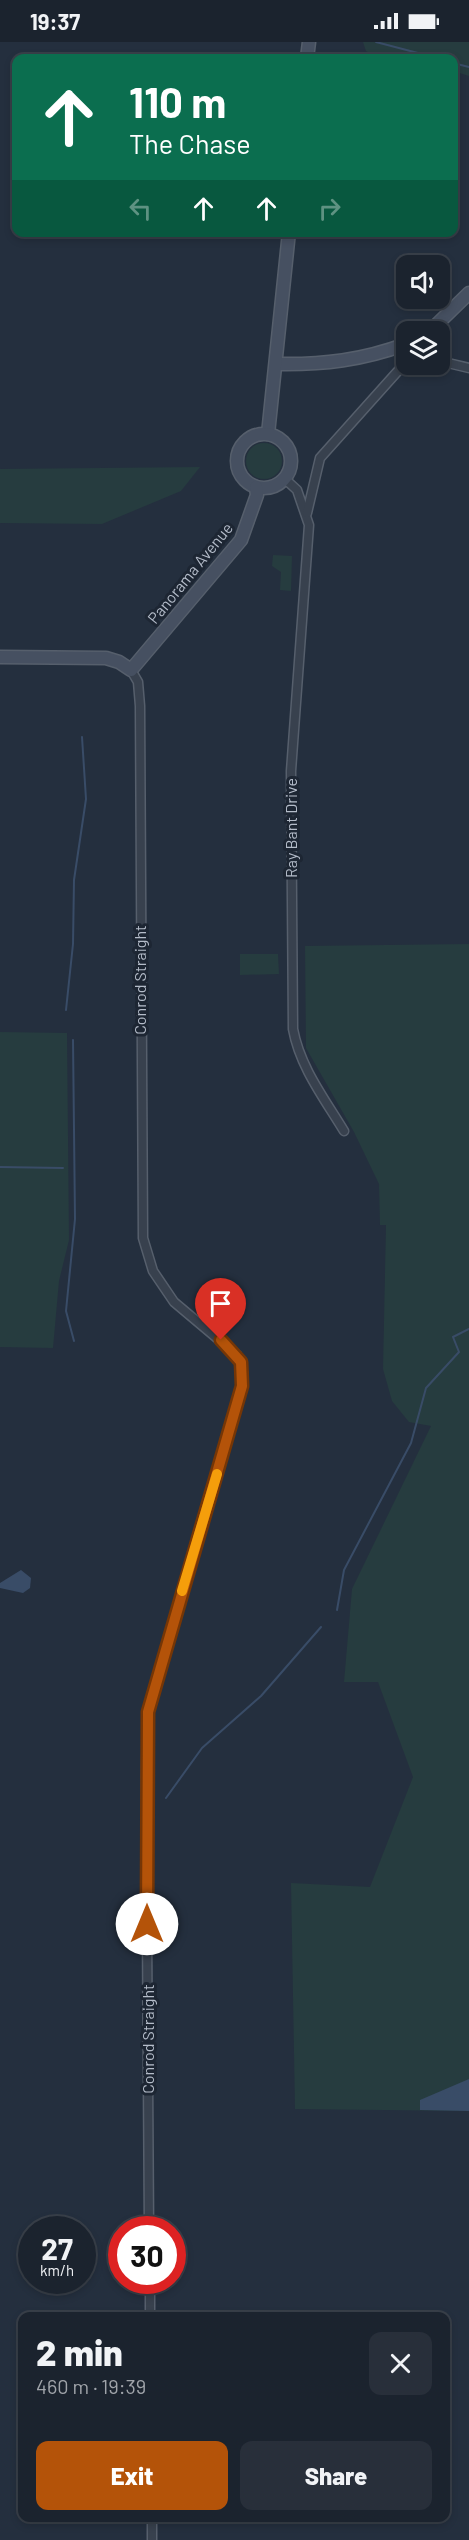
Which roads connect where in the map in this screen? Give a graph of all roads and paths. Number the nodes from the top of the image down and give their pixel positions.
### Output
1 (289, 237) edge
2 (469, 292) edge
3 (440, 321) edge
4 (396, 348) edge
5 (450, 363) edge
6 (276, 364) junction
7 (469, 368) edge
8 (396, 373) edge
9 (268, 434) junction
10 (285, 479) junction
11 (256, 487) junction
12 (307, 513) junction
13 (0, 657) edge
14 (131, 670) junction
15 (344, 1131) dead end
16 (149, 2216) edge
17 (150, 2294) edge
18 (150, 2312) edge
19 (152, 2522) edge
20 (152, 2540) edge

1 - 6 street
2 - 3 street
4 - 6 street
5 - 7 street
6 - 9 street
8 - 12 street, Ray Bant Drive
9 - 10 street
9 - 11 street
10 - 11 street
10 - 12 street, Ray Bant Drive
11 - 14 street, Panorama Avenue
12 - 15 street, Ray Bant Drive
13 - 14 street
14 - 16 street, Conrod Straight
17 - 18 street
19 - 20 street

